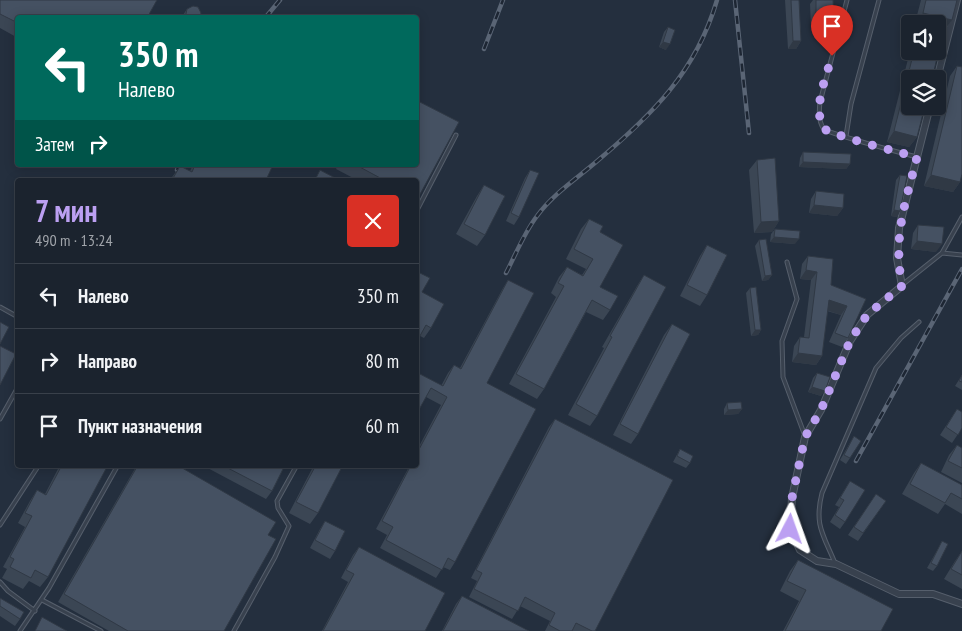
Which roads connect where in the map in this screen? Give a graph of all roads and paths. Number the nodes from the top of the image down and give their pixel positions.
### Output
1 (847, 0) edge
2 (879, 0) edge
3 (957, 0) edge
4 (939, 70) edge
5 (928, 115) edge
6 (456, 135) edge
7 (846, 136) junction
8 (917, 157) junction
9 (419, 206) edge
10 (962, 217) edge
11 (942, 253) junction
12 (962, 255) edge
13 (787, 262) dead end
14 (902, 286) junction
15 (0, 307) edge
16 (15, 315) edge
17 (919, 322) dead end
18 (15, 392) edge
19 (0, 419) edge
20 (805, 437) junction
21 (37, 468) edge
22 (116, 468) edge
23 (295, 468) edge
24 (0, 525) edge
25 (836, 564) junction
26 (0, 582) edge
27 (42, 600) junction
28 (962, 604) edge
29 (35, 611) junction
30 (20, 631) edge
31 (101, 631) edge
32 (234, 631) edge

1 - 7 lane
2 - 7 lane
3 - 4 street
5 - 8 street
6 - 9 lane
7 - 8 lane
8 - 14 street
10 - 11 lane
11 - 12 lane
11 - 14 lane
13 - 20 lane
14 - 20 street
15 - 16 lane
17 - 25 lane
18 - 19 lane
20 - 25 street
21 - 24 lane
22 - 27 lane
23 - 32 lane
25 - 28 street
26 - 29 lane
27 - 29 lane
27 - 31 lane
29 - 30 lane

